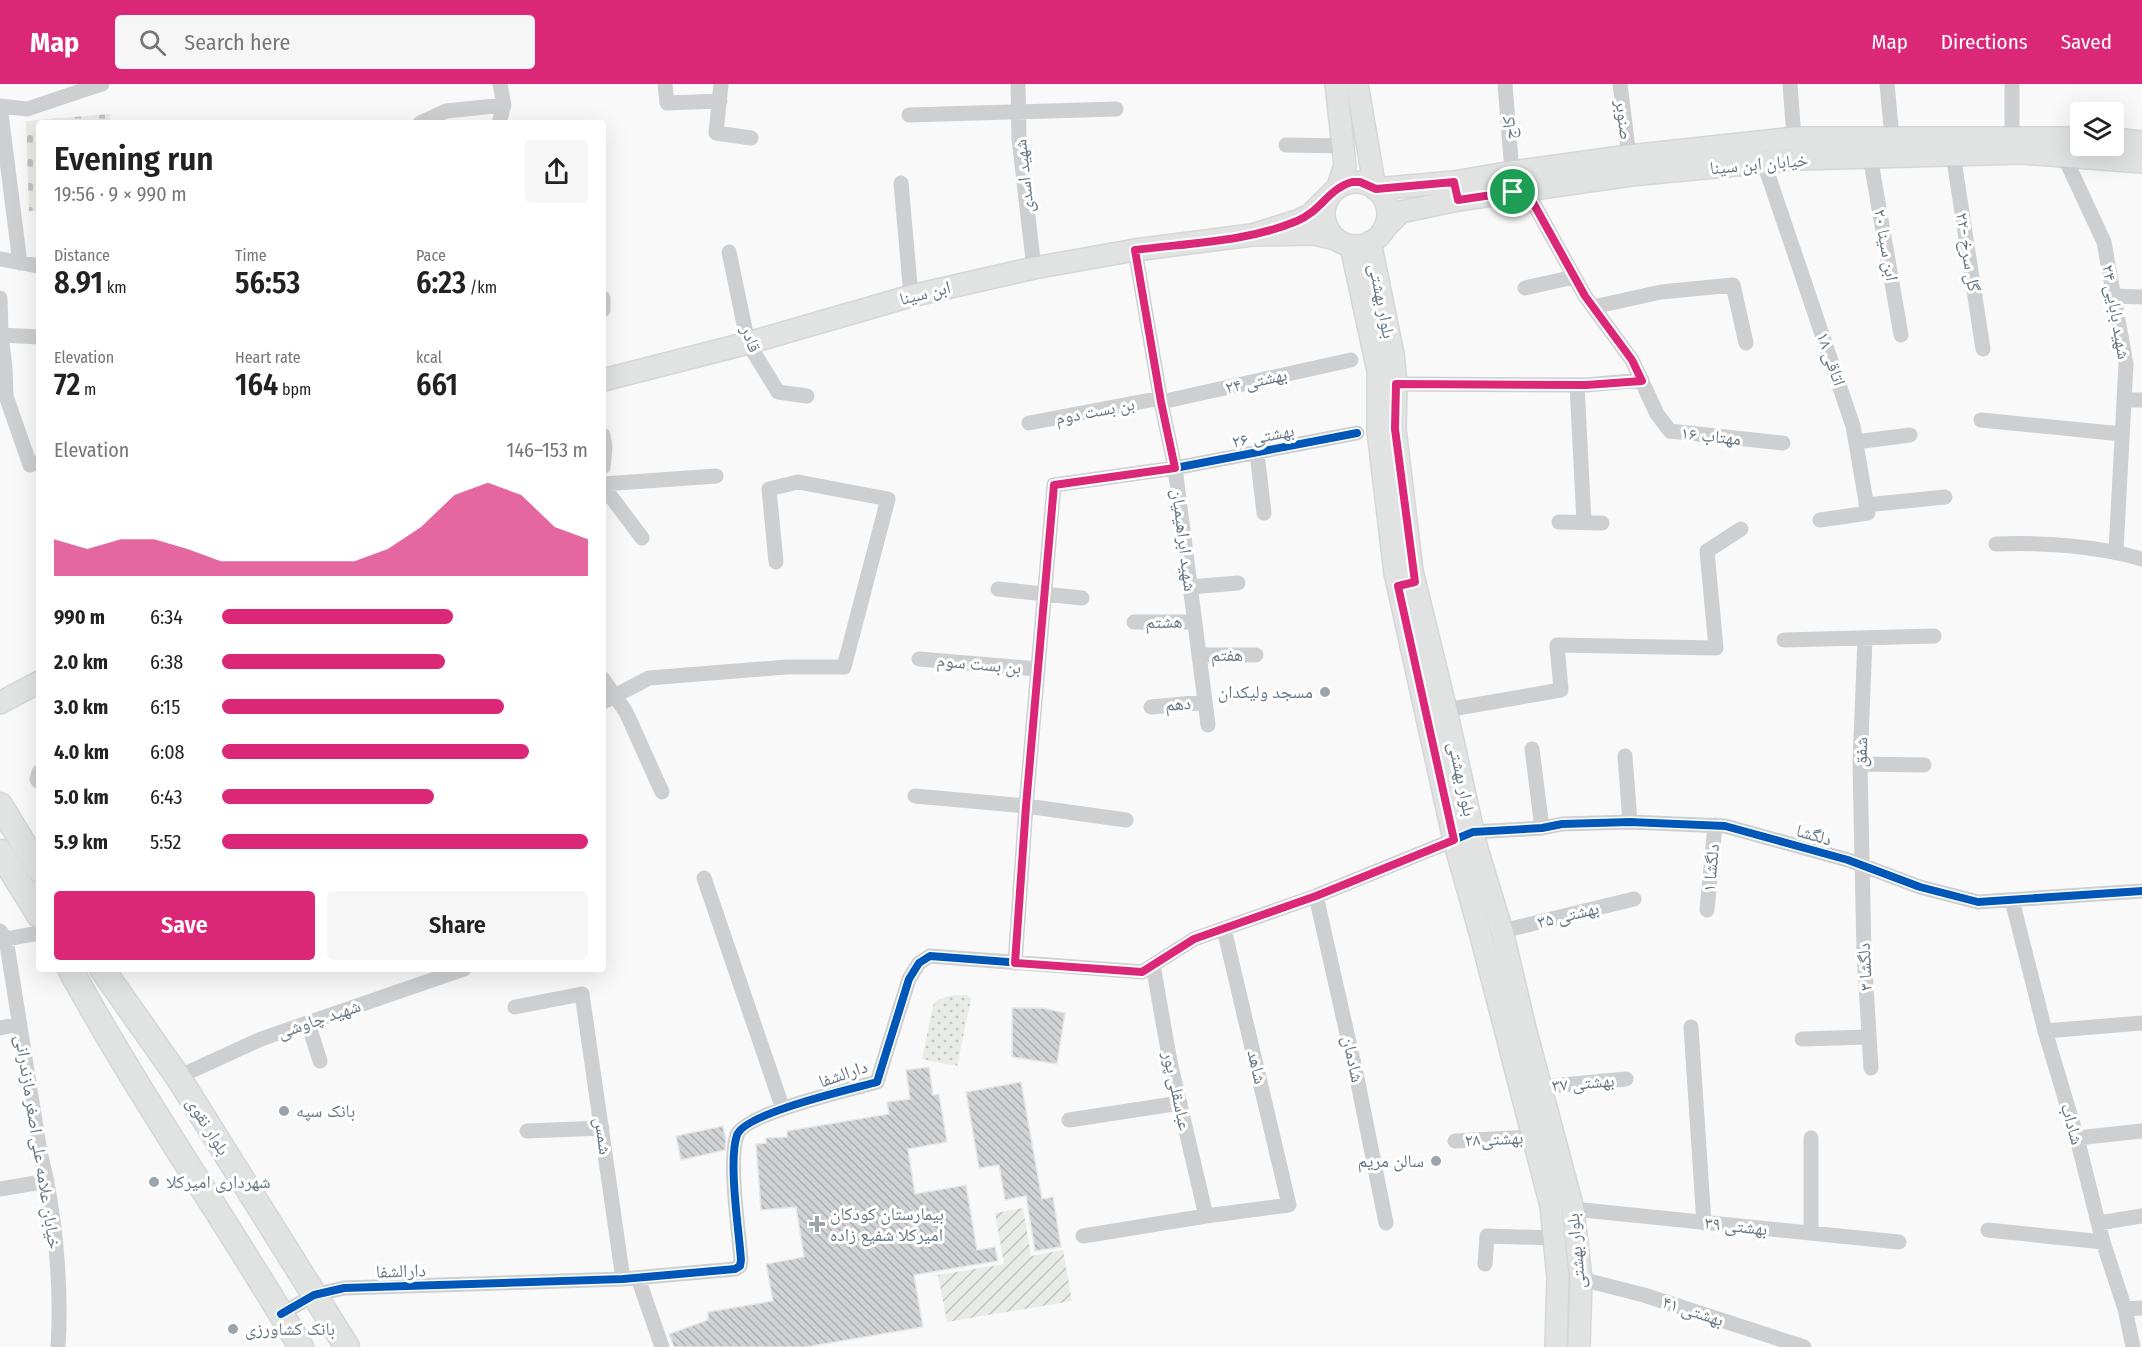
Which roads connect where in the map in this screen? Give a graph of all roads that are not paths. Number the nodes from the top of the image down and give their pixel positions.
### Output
1 (102, 84) edge
2 (500, 84) edge
3 (665, 84) edge
4 (721, 84) edge
5 (1018, 84) edge
6 (1336, 84) edge
7 (1357, 84) edge
8 (1505, 84) edge
9 (1620, 84) edge
10 (1790, 84) edge
11 (1887, 84) edge
12 (2012, 84) edge
13 (720, 101) junction
14 (504, 105) junction
15 (0, 106) edge
16 (1116, 109) dead end
17 (1018, 111) junction
18 (909, 115) dead end
19 (426, 120) edge
20 (500, 120) edge
21 (1892, 137) junction
22 (751, 138) dead end
23 (1794, 138) junction
24 (2012, 138) junction
25 (2070, 138) edge
26 (1286, 145) dead end
27 (2124, 145) edge
28 (1344, 146) junction
29 (2138, 152) edge
30 (1953, 154) junction
31 (2063, 154) junction
32 (1629, 156) junction
33 (1870, 156) junction
34 (1764, 163) junction
35 (1512, 172) junction
36 (900, 183) dead end
37 (1376, 189) junction
38 (1526, 190) junction
39 (1334, 191) junction
40 (1456, 191) junction
41 (1252, 235) junction
42 (1360, 239) junction
43 (1135, 250) junction
44 (729, 252) dead end
45 (0, 259) edge
46 (20, 263) junction
47 (36, 266) edge
48 (1034, 268) junction
49 (1574, 277) junction
50 (1525, 288) dead end
51 (911, 296) junction
52 (2114, 296) junction
53 (2142, 297) edge
54 (0, 298) edge
55 (1593, 307) junction
56 (1, 335) edge
57 (1901, 335) dead end
58 (36, 337) edge
59 (748, 343) junction
60 (1746, 343) dead end
61 (1983, 349) dead end
62 (1351, 360) dead end
63 (606, 379) edge
64 (1642, 381) junction
65 (1396, 384) junction
66 (1577, 385) junction
67 (807, 396) dead end
68 (1161, 400) junction
69 (2124, 400) junction
70 (2142, 400) edge
71 (1981, 420) dead end
72 (1029, 423) dead end
73 (1357, 433) dead end
74 (2122, 434) junction
75 (1910, 435) dead end
76 (1856, 442) junction
77 (1783, 443) dead end
78 (1257, 453) junction
79 (36, 463) edge
80 (1175, 468) junction
81 (716, 476) dead end
82 (606, 485) edge
83 (606, 489) edge
84 (1945, 497) dead end
85 (1866, 505) junction
86 (1264, 513) dead end
87 (1820, 520) dead end
88 (1559, 522) dead end
89 (1584, 522) junction
90 (1602, 523) dead end
91 (1741, 529) dead end
92 (642, 538) dead end
93 (1996, 544) dead end
94 (2116, 551) junction
95 (2142, 559) edge
96 (776, 562) dead end
97 (1238, 583) dead end
98 (1407, 584) junction
99 (1190, 587) junction
100 (998, 589) dead end
101 (1044, 594) junction
102 (1082, 598) dead end
103 (1195, 621) junction
104 (1134, 622) dead end
105 (1935, 636) dead end
106 (1865, 639) junction
107 (1784, 640) dead end
108 (1256, 655) dead end
109 (1199, 656) junction
110 (920, 659) dead end
111 (1038, 669) junction
112 (36, 686) edge
113 (609, 699) edge
114 (1205, 702) junction
115 (0, 704) edge
116 (1151, 707) dead end
117 (1446, 710) junction
118 (1208, 725) dead end
119 (1532, 749) dead end
120 (1625, 756) dead end
121 (1860, 764) junction
122 (1924, 765) dead end
123 (662, 792) dead end
124 (915, 796) dead end
125 (0, 805) edge
126 (1026, 806) junction
127 (1126, 820) dead end
128 (1630, 822) junction
129 (1715, 825) junction
130 (1542, 828) junction
131 (1473, 832) junction
132 (1454, 840) junction
133 (0, 852) edge
134 (36, 864) edge
135 (1862, 866) junction
136 (704, 878) dead end
137 (2142, 891) edge
138 (1316, 896) junction
139 (1634, 899) dead end
140 (2012, 900) junction
141 (36, 910) edge
142 (1707, 910) dead end
143 (1224, 929) junction
144 (1502, 931) junction
145 (36, 933) edge
146 (2, 937) edge
147 (1015, 963) junction
148 (1153, 965) junction
149 (72, 972) edge
150 (104, 972) edge
151 (455, 972) edge
152 (515, 1007) dead end
153 (308, 1023) junction
154 (2142, 1023) edge
155 (20, 1024) junction
156 (1691, 1027) dead end
157 (0, 1028) edge
158 (2045, 1031) junction
159 (1869, 1037) junction
160 (1802, 1040) dead end
161 (320, 1061) dead end
162 (1871, 1068) dead end
163 (178, 1077) junction
164 (1626, 1079) dead end
165 (1541, 1087) junction
166 (1180, 1103) junction
167 (783, 1109) junction
168 (1069, 1120) dead end
169 (602, 1128) junction
170 (527, 1131) dead end
171 (2142, 1131) edge
172 (1533, 1137) junction
173 (1811, 1137) dead end
174 (2077, 1138) junction
175 (1455, 1141) dead end
176 (47, 1181) junction
177 (0, 1189) edge
178 (1573, 1209) junction
179 (1206, 1216) junction
180 (2142, 1216) edge
181 (1386, 1223) dead end
182 (1704, 1223) junction
183 (2099, 1223) junction
184 (1988, 1230) dead end
185 (1811, 1233) junction
186 (1083, 1236) dead end
187 (1554, 1238) junction
188 (1899, 1242) dead end
189 (2103, 1242) junction
190 (1485, 1264) dead end
191 (631, 1278) junction
192 (1581, 1279) junction
193 (314, 1294) junction
194 (2142, 1308) edge
195 (2125, 1309) junction
196 (281, 1314) junction
197 (58, 1347) edge
198 (301, 1347) edge
199 (347, 1347) edge
200 (662, 1347) edge
201 (1556, 1347) edge
202 (1579, 1347) edge
203 (1804, 1347) edge
204 (2133, 1347) edge

1 - 15 street
2 - 14 street
3 - 13 street
4 - 13 street
5 - 17 street, شهید اسدی
6 - 28 main road
7 - 37 main road
8 - 35 street, کاج
9 - 32 street, صنوبر
10 - 23 street
11 - 21 street
12 - 24 street
13 - 22 street
14 - 19 street
14 - 20 street
15 - 46 street
16 - 17 street
17 - 18 street
17 - 48 street, شهید اسدی
21 - 23 main road, خیابان ابن سینا
21 - 24 main road, خیابان ابن سینا
23 - 32 main road, خیابان ابن سینا
24 - 25 main road, خیابان ابن سینا
26 - 28 street
27 - 29 main road, خیابان ابن سینا
28 - 39 main road
29 - 31 main road, خیابان ابن سینا
30 - 31 main road, خیابان ابن سینا
30 - 33 main road, خیابان ابن سینا
30 - 61 street, گل سرخ -۲۲
31 - 52 street, شهید بابایی ۲۴
32 - 35 main road, خیابان ابن سینا
33 - 34 main road, خیابان ابن سینا
33 - 57 street, ابن سینا ۲۰
34 - 38 main road, خیابان ابن سینا
34 - 76 street, اتاقی ۱۸
35 - 40 main road, خیابان ابن سینا
36 - 51 street
37 - 39 main road
37 - 40 main road, خیابان ابن سینا
37 - 42 main road
38 - 40 main road, خیابان ابن سینا
38 - 49 street, مهتاب ۱۶
39 - 41 main road
39 - 42 main road
40 - 42 main road, خیابان ابن سینا
41 - 42 main road
41 - 43 main road, ابن سینا
42 - 65 main road, بلوار بهشتی
42 - 98 main road, بلوار بهشتی
43 - 48 main road, ابن سینا
43 - 68 street, شهید ابراهیمیان
44 - 59 street, قادر
45 - 46 street
46 - 47 street
48 - 51 main road, ابن سینا
49 - 50 street
49 - 55 street, مهتاب ۱۶
51 - 59 main road, ابن سینا
52 - 53 street
52 - 69 street, شهید بابایی ۲۴
54 - 56 street
55 - 60 street
55 - 64 street, مهتاب ۱۶
56 - 58 street
56 - 79 street
59 - 63 main road, ابن سینا
59 - 67 street, قادر
62 - 68 street, بهشتی ۲۴
64 - 66 street
64 - 77 street, مهتاب ۱۶
65 - 66 street
65 - 98 main road, بلوار بهشتی
66 - 89 street
68 - 72 street, بن بست دوم
68 - 80 street, شهید ابراهیمیان
69 - 70 street
69 - 74 street, شهید بابایی ۲۴
71 - 74 street
73 - 78 street, بهشتی ۲۶
74 - 94 street, شهید بابایی ۲۴
75 - 76 street
76 - 85 street, اتاقی ۱۸
78 - 80 street, بهشتی ۲۶
78 - 86 street
80 - 99 street, شهید ابراهیمیان
80 - 101 street, بهشتی ۲۶
81 - 82 street
83 - 92 street
84 - 85 street
85 - 87 street
88 - 89 street
89 - 90 street
91 - 117 street
93 - 94 street
94 - 95 street
96 - 113 street
97 - 99 street
98 - 117 main road, بلوار بهشتی
98 - 132 main road, بلوار بهشتی
99 - 103 street, شهید ابراهیمیان
100 - 101 street
101 - 102 street
101 - 111 street
103 - 104 street, هشتم
103 - 109 street, شهید ابراهیمیان
105 - 106 street
106 - 107 street
106 - 121 street, شفق
108 - 109 street, هفتم
109 - 114 street, شهید ابراهیمیان
110 - 111 street, بن بست سوم
111 - 126 street
112 - 115 main road
113 - 123 street
114 - 116 street, دهم
114 - 118 street, شهید ابراهیمیان
117 - 131 main road, بلوار بهشتی
119 - 130 street
120 - 128 street
121 - 122 street
121 - 135 street, شفق
124 - 126 street
125 - 134 main road
126 - 127 street
126 - 147 street
128 - 129 street, دلگشا
128 - 130 street, دلگشا
129 - 135 street, دلگشا
129 - 142 street, دلگشا ۱
130 - 131 street, دلگشا
131 - 132 street, دلگشا
131 - 144 main road, بلوار بهشتی
132 - 138 street, دارالشفا
132 - 172 main road, بلوار بهشتی
133 - 141 main road
135 - 140 street, دلگشا
135 - 159 street, دلگشا ۳
136 - 167 street
137 - 140 street, دلگشا
138 - 143 street, دارالشفا
138 - 181 street, شادمان
139 - 144 street, بهشتی ۳۵
140 - 158 street, شاداب
143 - 148 street, دارالشفا
143 - 179 street, شاهد
144 - 165 main road, بلوار بهشتی
145 - 146 street
146 - 155 street, خیابان علامه علی اصغر مازندرانی
147 - 148 street, دارالشفا
147 - 167 street, دارالشفا
148 - 166 street, عباسقلی پور
149 - 196 main road, بلوار نقوی
150 - 163 main road, بلوار نقوی
151 - 153 street, شهید چاوشی
152 - 169 street, شمس
153 - 161 street
153 - 163 street, شهید چاوشی
154 - 158 street
155 - 157 street
155 - 176 street, خیابان علامه علی اصغر مازندرانی
156 - 182 street
158 - 174 street, شاداب
159 - 160 street
159 - 162 street, دلگشا ۳
163 - 193 main road, بلوار نقوی
164 - 165 street, بهشتی ٣٧
165 - 178 main road, بلوار بهشتی
166 - 168 street
166 - 179 street, عباسقلی پور
167 - 191 street, دارالشفا
169 - 170 street
169 - 191 street, شمس
171 - 174 street
172 - 175 street, بهشتی۲۸
172 - 187 main road, بلوار بهشتی
173 - 185 street
174 - 183 street, شاداب
176 - 177 street
176 - 197 street, خیابان علامه علی اصغر مازندرانی
178 - 182 street, بهشتی ۳۹
178 - 192 main road, بلوار بهشتی
179 - 186 street
180 - 183 street
182 - 185 street, بهشتی ۳۹
183 - 189 street, شاداب
184 - 189 street
185 - 188 street, بهشتی ۳۹
187 - 190 street
187 - 201 main road, بلوار بهشتی
189 - 195 street, شاداب
191 - 193 street, دارالشفا
191 - 200 street, شمس
192 - 202 main road, بلوار بهشتی
192 - 203 street, بهشتی ۴۱
193 - 196 street, دارالشفا
193 - 199 main road, بلوار نقوی
194 - 195 street
195 - 204 street, شاداب
196 - 198 main road, بلوار نقوی

